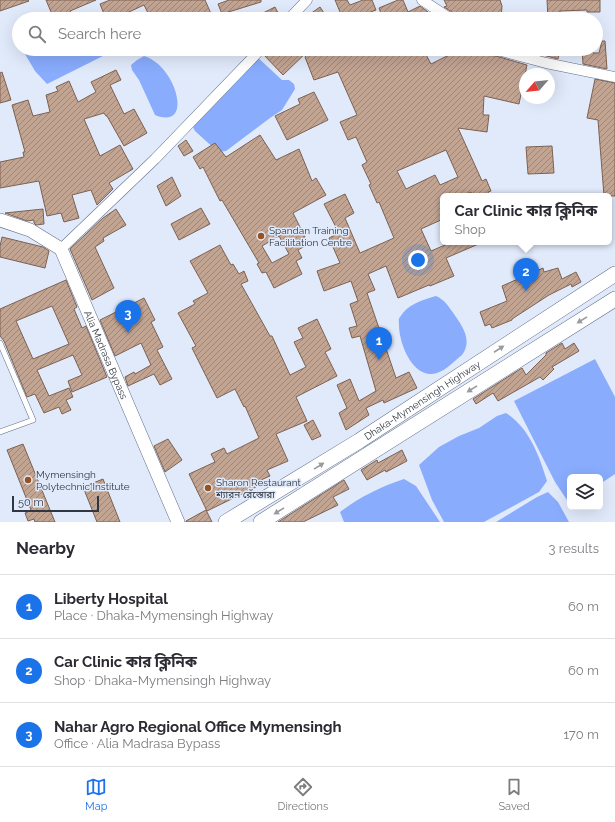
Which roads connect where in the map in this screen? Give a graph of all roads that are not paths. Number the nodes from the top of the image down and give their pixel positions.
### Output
1 (307, 0) edge
2 (422, 0) edge
3 (296, 12) edge
4 (440, 12) edge
5 (254, 56) edge
6 (520, 56) edge
7 (615, 77) edge
8 (0, 220) edge
9 (61, 249) junction
10 (615, 274) edge
11 (615, 299) edge
12 (0, 343) edge
13 (0, 432) edge
14 (178, 522) edge
15 (226, 522) edge
16 (261, 522) edge

1 - 3 street
2 - 4 street
5 - 9 street
6 - 7 street
8 - 9 street
9 - 14 street, Alia Madrasa Bypass
15 -> 10 main road, Dhaka-Mymensingh Highway
11 -> 16 main road, Dhaka-Mymensingh Highway
12 - 13 lane

